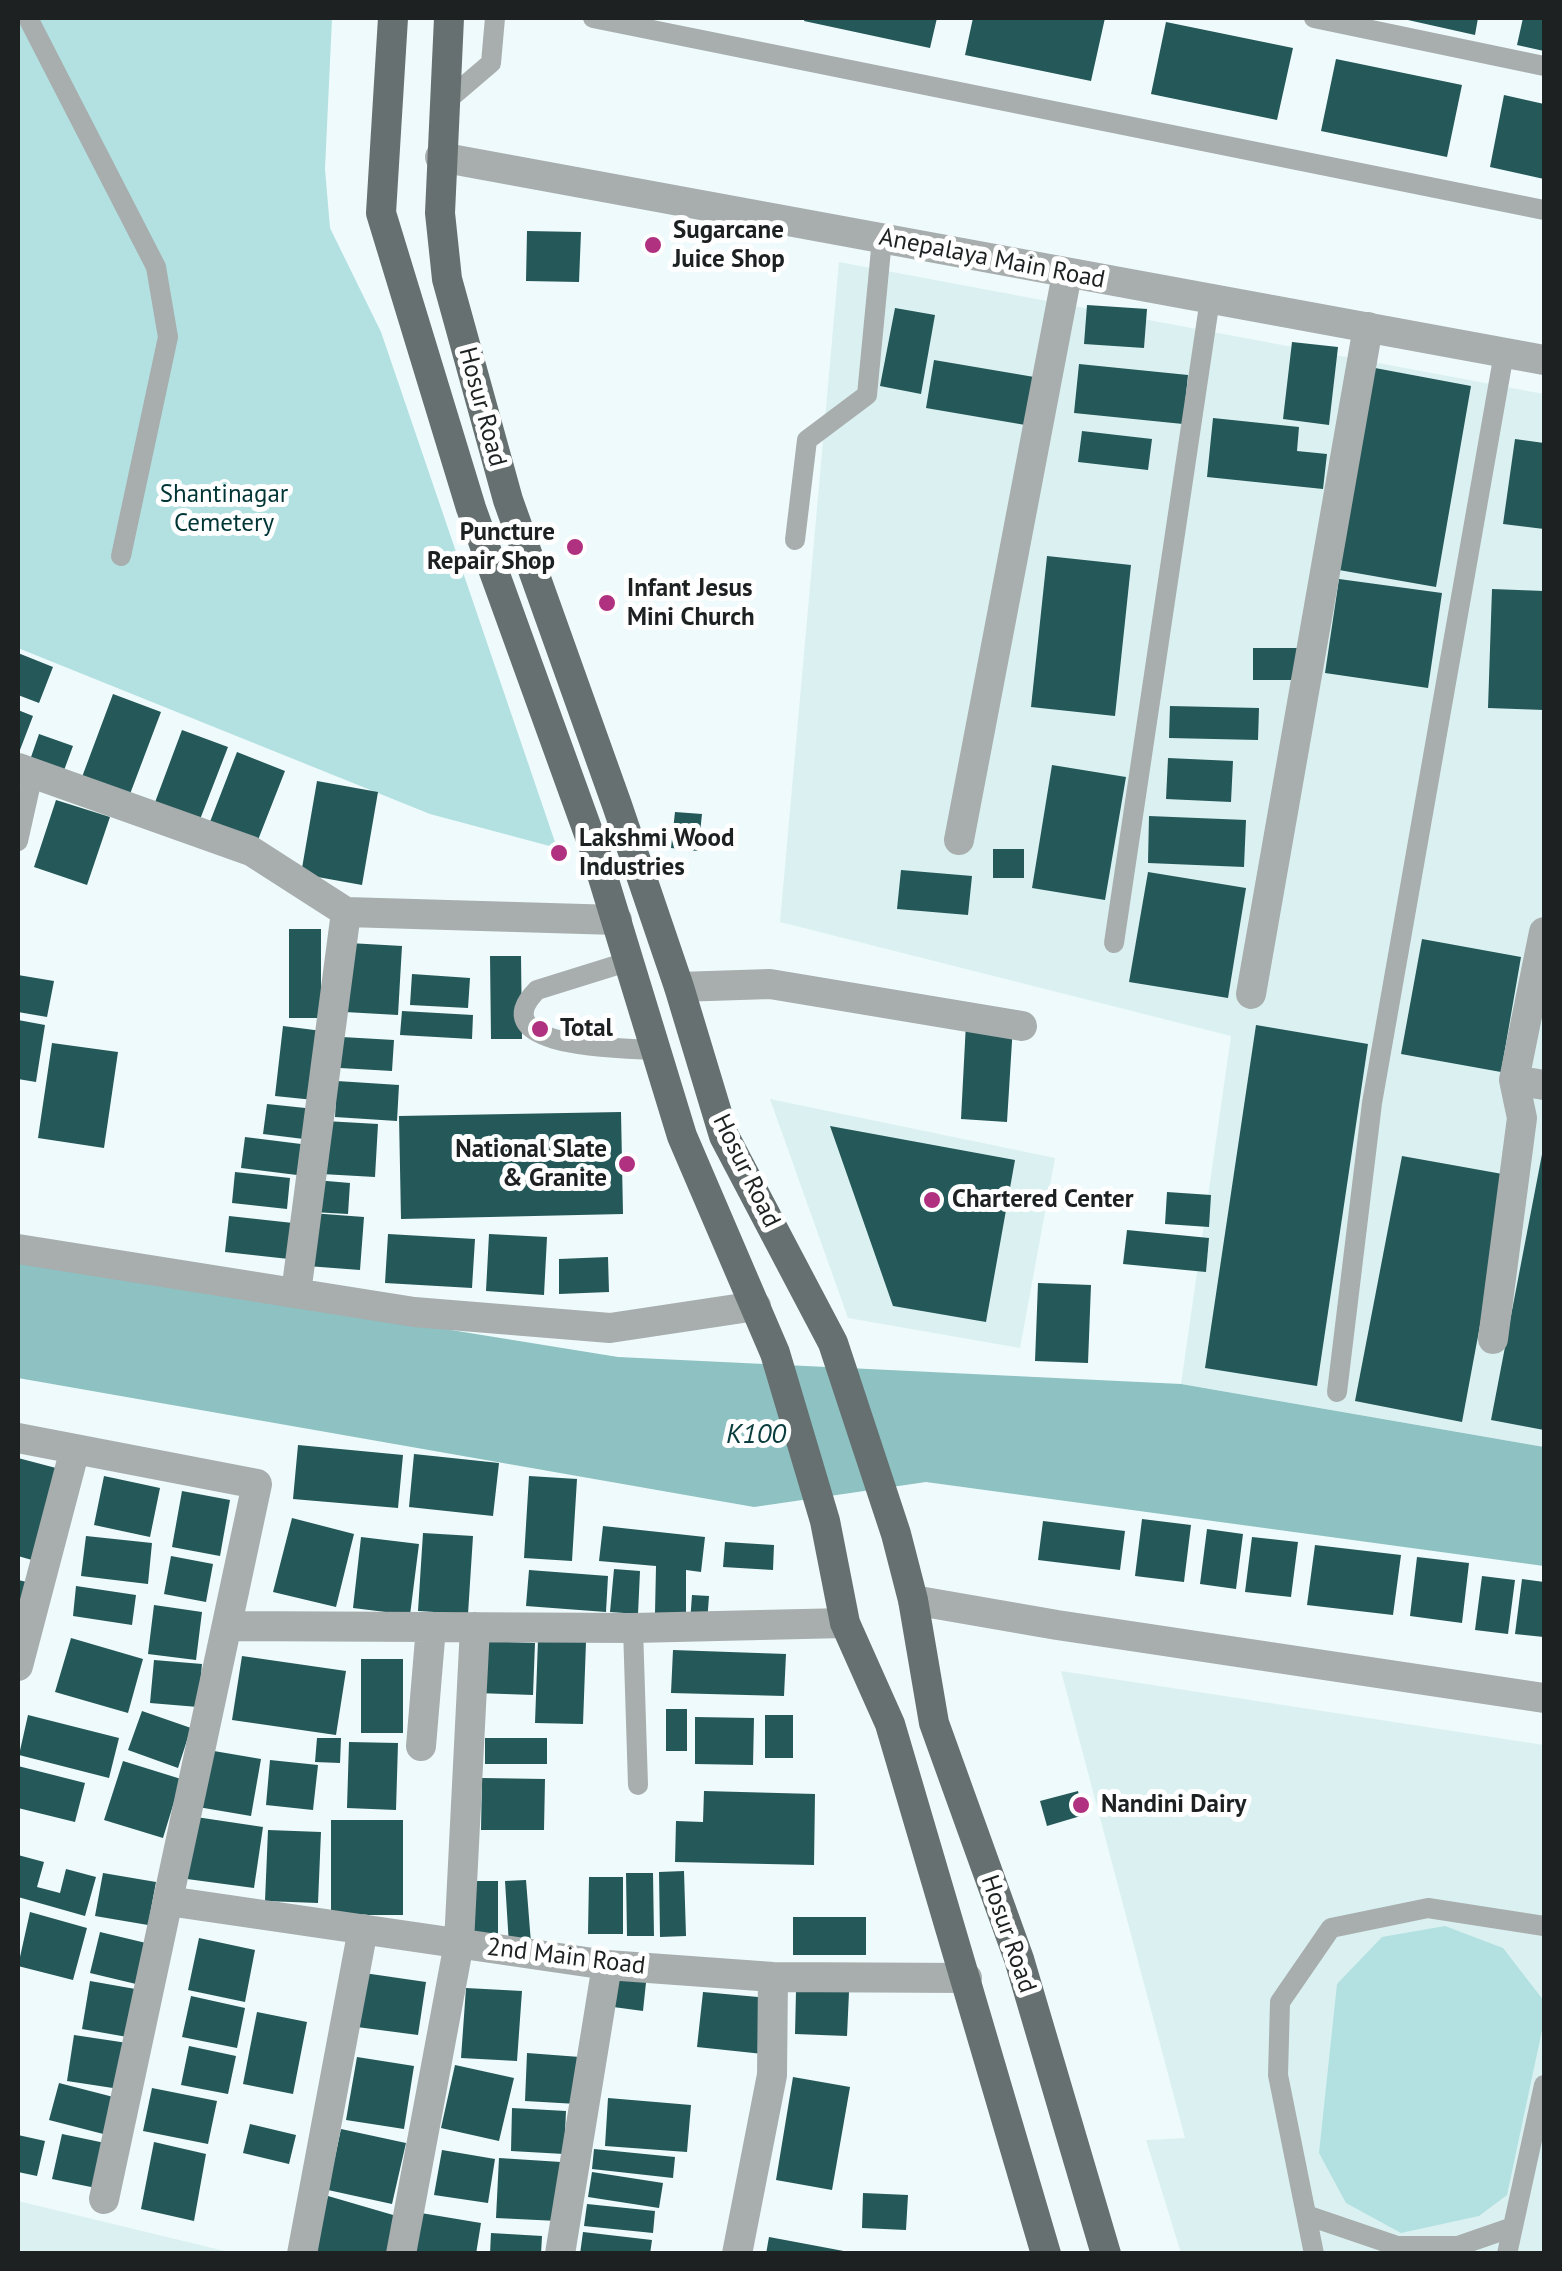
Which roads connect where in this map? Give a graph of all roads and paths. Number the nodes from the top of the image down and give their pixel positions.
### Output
1 (28, 18) edge
2 (392, 18) edge
3 (449, 18) edge
4 (494, 18) edge
5 (593, 18) edge
6 (1314, 18) edge
7 (1544, 66) edge
8 (443, 104) junction
9 (440, 158) junction
10 (1544, 210) edge
11 (882, 239) junction
12 (1067, 274) junction
13 (1210, 299) junction
14 (1368, 328) junction
15 (1504, 353) junction
16 (1544, 360) edge
17 (795, 540) dead end
18 (121, 556) dead end
19 (25, 771) edge
20 (959, 840) dead end
21 (18, 841) edge
22 (346, 912) junction
23 (617, 920) junction
24 (1544, 932) edge
25 (1114, 942) dead end
26 (630, 961) junction
27 (678, 987) junction
28 (1252, 994) dead end
29 (1022, 1026) dead end
30 (655, 1050) junction
31 (1514, 1080) junction
32 (1544, 1085) edge
33 (18, 1249) edge
34 (296, 1293) junction
35 (756, 1306) junction
36 (1493, 1339) dead end
37 (1337, 1392) dead end
38 (18, 1438) edge
39 (75, 1449) junction
40 (913, 1600) junction
41 (845, 1623) junction
42 (227, 1626) junction
43 (431, 1627) junction
44 (476, 1627) junction
45 (633, 1628) junction
46 (18, 1666) edge
47 (1544, 1698) edge
48 (421, 1746) dead end
49 (638, 1785) dead end
50 (168, 1901) junction
51 (1544, 1926) edge
52 (362, 1929) junction
53 (458, 1943) junction
54 (607, 1964) junction
55 (773, 1976) junction
56 (967, 1978) junction
57 (1544, 2086) edge
58 (104, 2199) dead end
59 (1308, 2216) junction
60 (1513, 2226) junction
61 (302, 2254) edge
62 (401, 2254) edge
63 (560, 2254) edge
64 (737, 2254) edge
65 (1046, 2254) edge
66 (1106, 2254) edge
67 (1314, 2254) edge
68 (1507, 2254) edge

1 - 18 lane
2 - 23 main road, Hosur Road
3 - 8 main road, Hosur Road
4 - 8 lane
5 - 10 lane
6 - 7 lane
8 - 9 main road, Hosur Road
9 - 11 street, Anepalaya Main Road
9 - 27 main road, Hosur Road
11 - 12 street, Anepalaya Main Road
11 - 17 lane
12 - 13 street, Anepalaya Main Road
12 - 20 street
13 - 14 street, Anepalaya Main Road
13 - 25 lane
14 - 15 street, Anepalaya Main Road
14 - 28 street
15 - 16 street, Anepalaya Main Road
15 - 37 lane
19 - 21 lane
19 - 22 street
22 - 23 street
22 - 34 street
23 - 26 main road, Hosur Road
24 - 31 street
26 - 30 main road, Hosur Road
26 - 30 lane
27 - 29 street
27 - 40 main road, Hosur Road
30 - 35 main road, Hosur Road
31 - 32 street
31 - 36 street
33 - 34 street
34 - 35 street
35 - 41 main road, Hosur Road
38 - 39 street
39 - 42 street
39 - 46 street
40 - 47 street
40 - 66 main road, Hosur Road
41 - 45 street
41 - 56 main road, Hosur Road
42 - 43 street
42 - 50 street
43 - 44 street
43 - 48 street
44 - 45 street
44 - 53 street
45 - 49 lane
50 - 52 street, 2nd Main Road
50 - 58 street
51 - 59 lane
52 - 53 street, 2nd Main Road
52 - 61 street
53 - 54 street, 2nd Main Road
53 - 62 street
54 - 55 street, 2nd Main Road
54 - 63 street
55 - 56 street, 2nd Main Road
55 - 64 street
56 - 65 main road, Hosur Road
57 - 60 lane
59 - 60 lane
59 - 67 lane
60 - 68 lane

